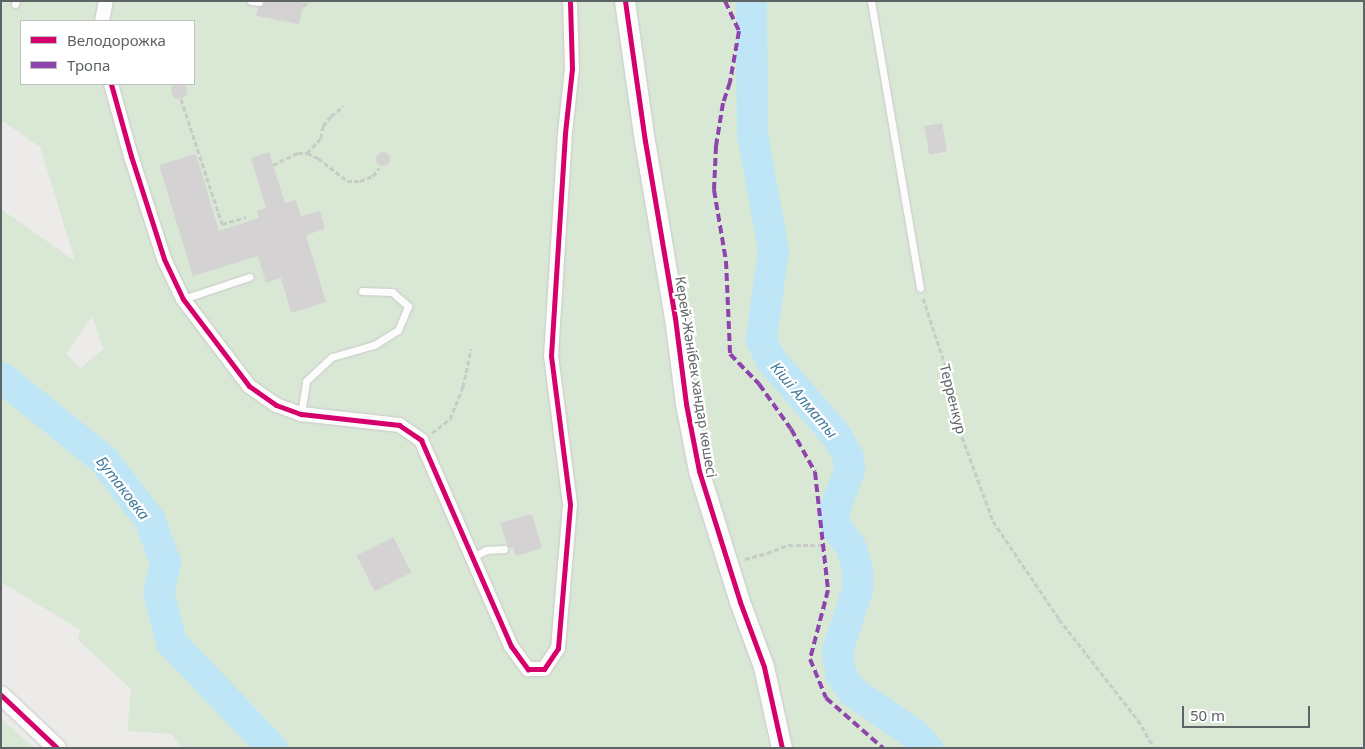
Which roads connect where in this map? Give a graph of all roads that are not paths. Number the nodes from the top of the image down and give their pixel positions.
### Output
1 (106, 1) edge
2 (251, 1) edge
3 (570, 1) edge
4 (625, 1) edge
5 (871, 1) edge
6 (259, 2) edge
7 (102, 20) edge
8 (111, 85) edge
9 (250, 277) dead end
10 (920, 288) road end
11 (362, 291) dead end
12 (183, 299) junction
13 (301, 414) junction
14 (504, 549) dead end
15 (473, 557) junction
16 (1, 695) edge
17 (57, 748) edge
18 (782, 748) edge

1 - 7 street
2 - 6 lane
3 - 15 street
4 - 18 main road, Керей-Жәнібек хандар көшесі
5 - 10 lane
8 - 12 street
9 - 12 lane
11 - 13 lane
12 - 13 street
13 - 15 street
14 - 15 lane
16 - 17 street

